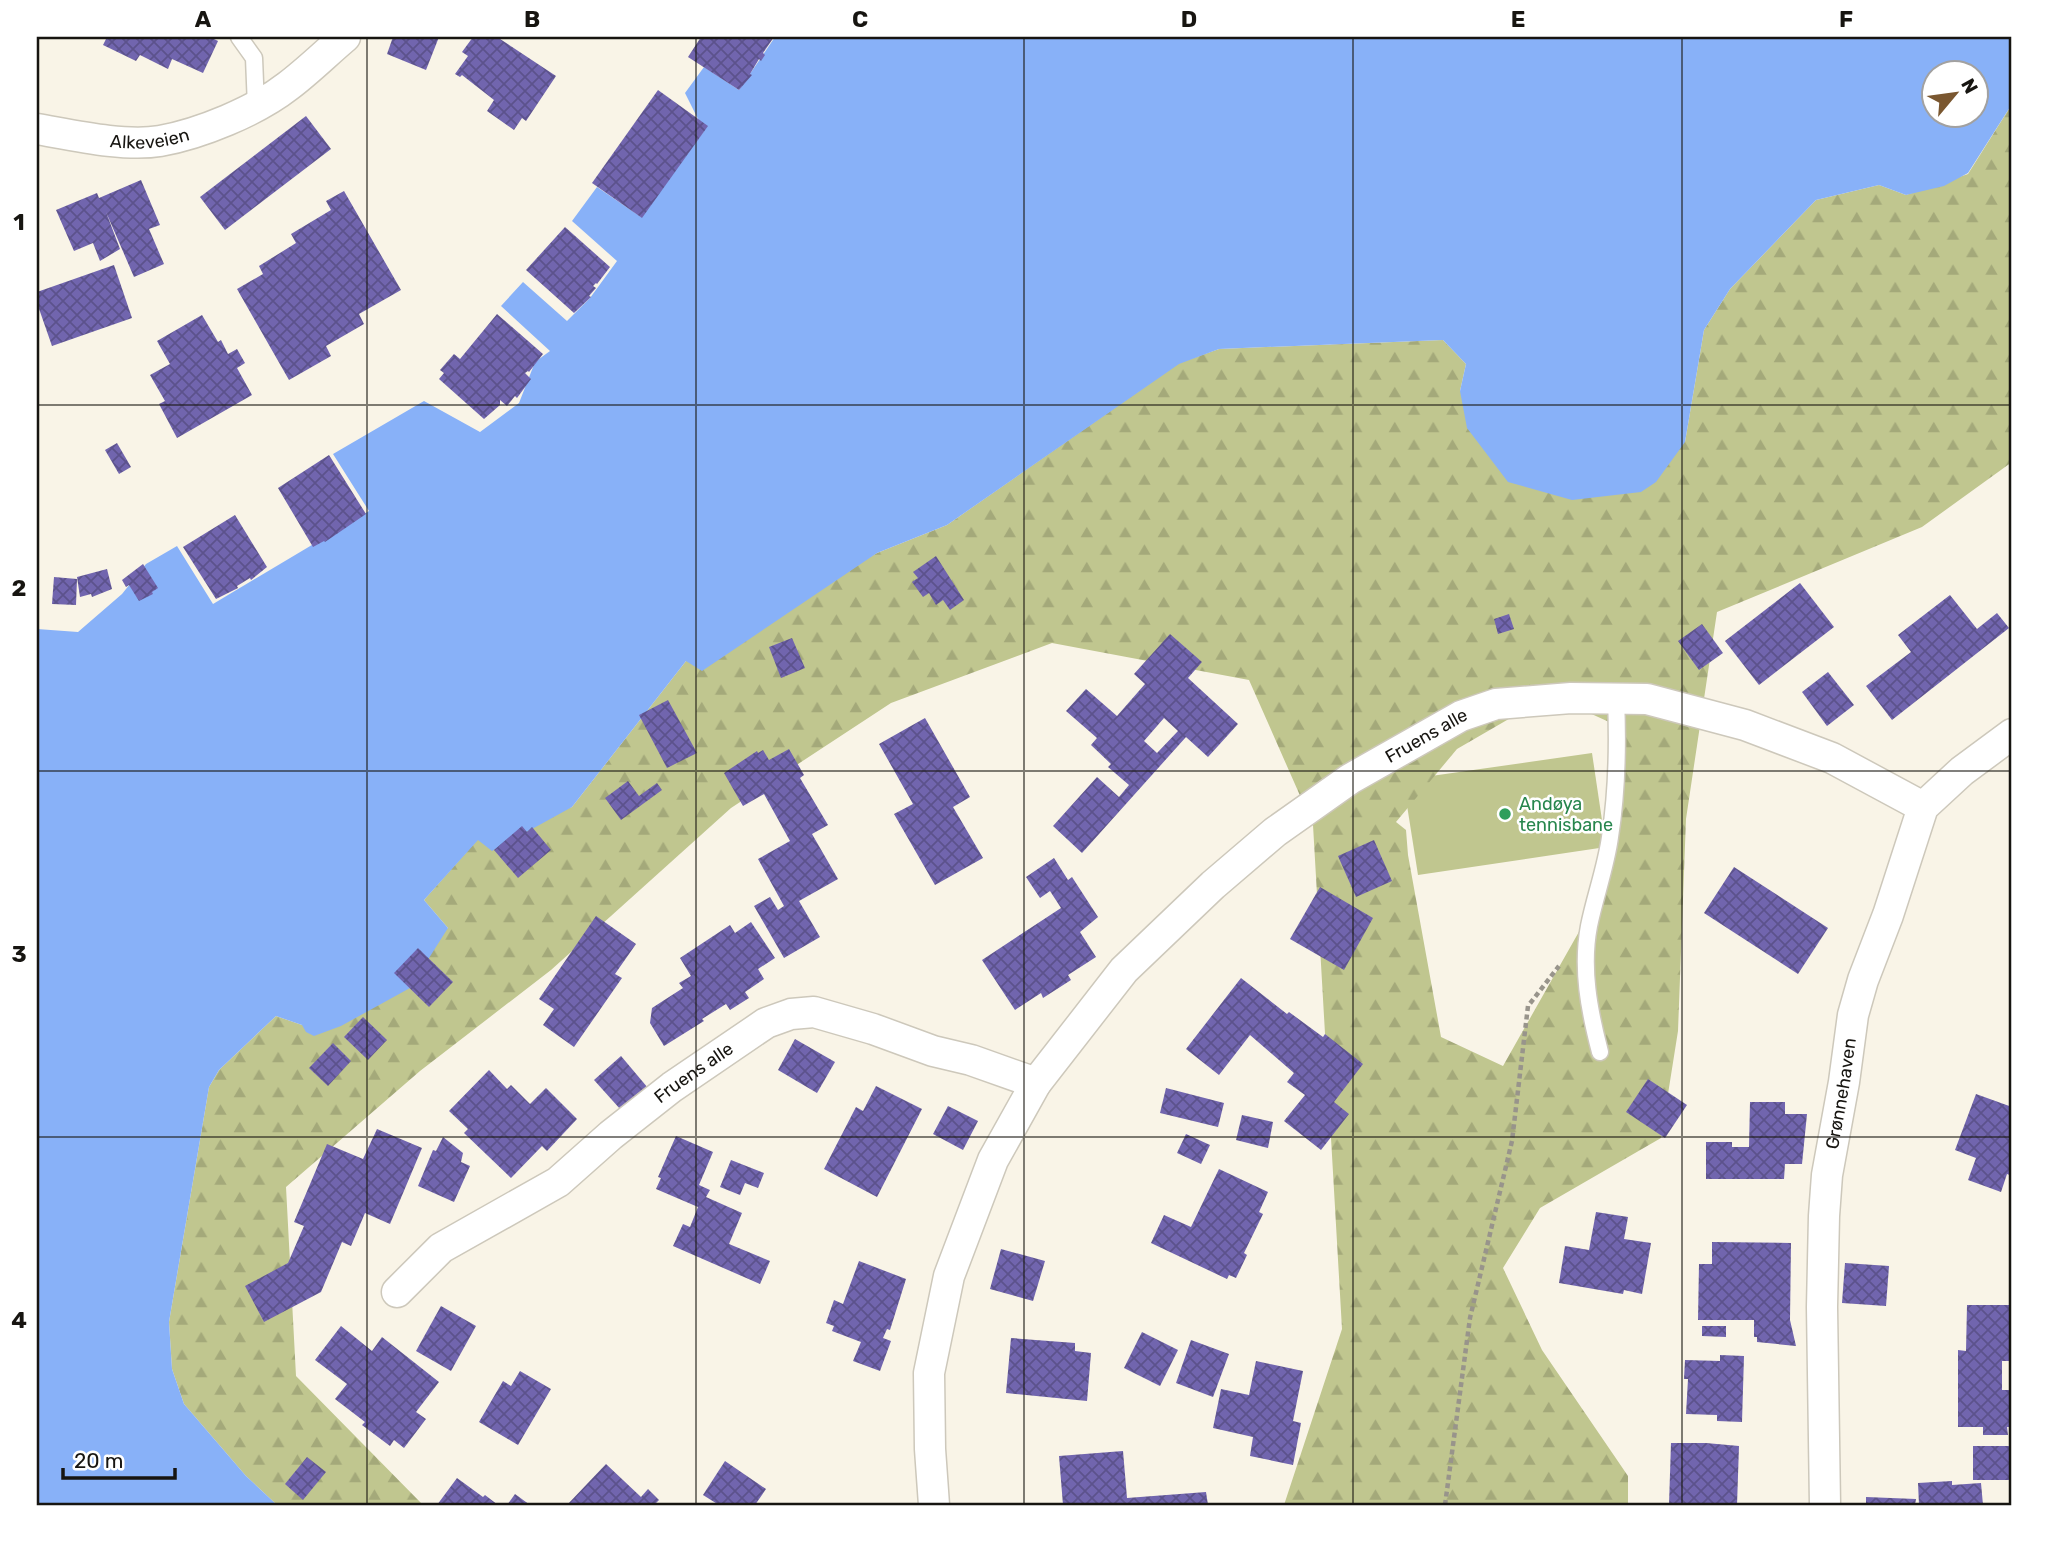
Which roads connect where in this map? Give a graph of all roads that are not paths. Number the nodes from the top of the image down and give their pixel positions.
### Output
1 (239, 37) edge
2 (345, 37) edge
3 (256, 107) junction
4 (37, 130) edge
5 (1616, 699) junction
6 (2012, 734) edge
7 (1923, 807) junction
8 (1600, 1052) dead end
9 (1036, 1083) junction
10 (397, 1292) dead end
11 (934, 1505) edge
12 (1825, 1505) edge

1 - 3 lane
2 - 3 street, Alkeveien
3 - 4 street, Alkeveien
5 - 7 street, Fruens alle
5 - 8 lane
5 - 9 street, Fruens alle
6 - 7 street, Grønnehaven
7 - 12 street, Grønnehaven
9 - 10 street, Fruens alle
9 - 11 street, Fruens alle

